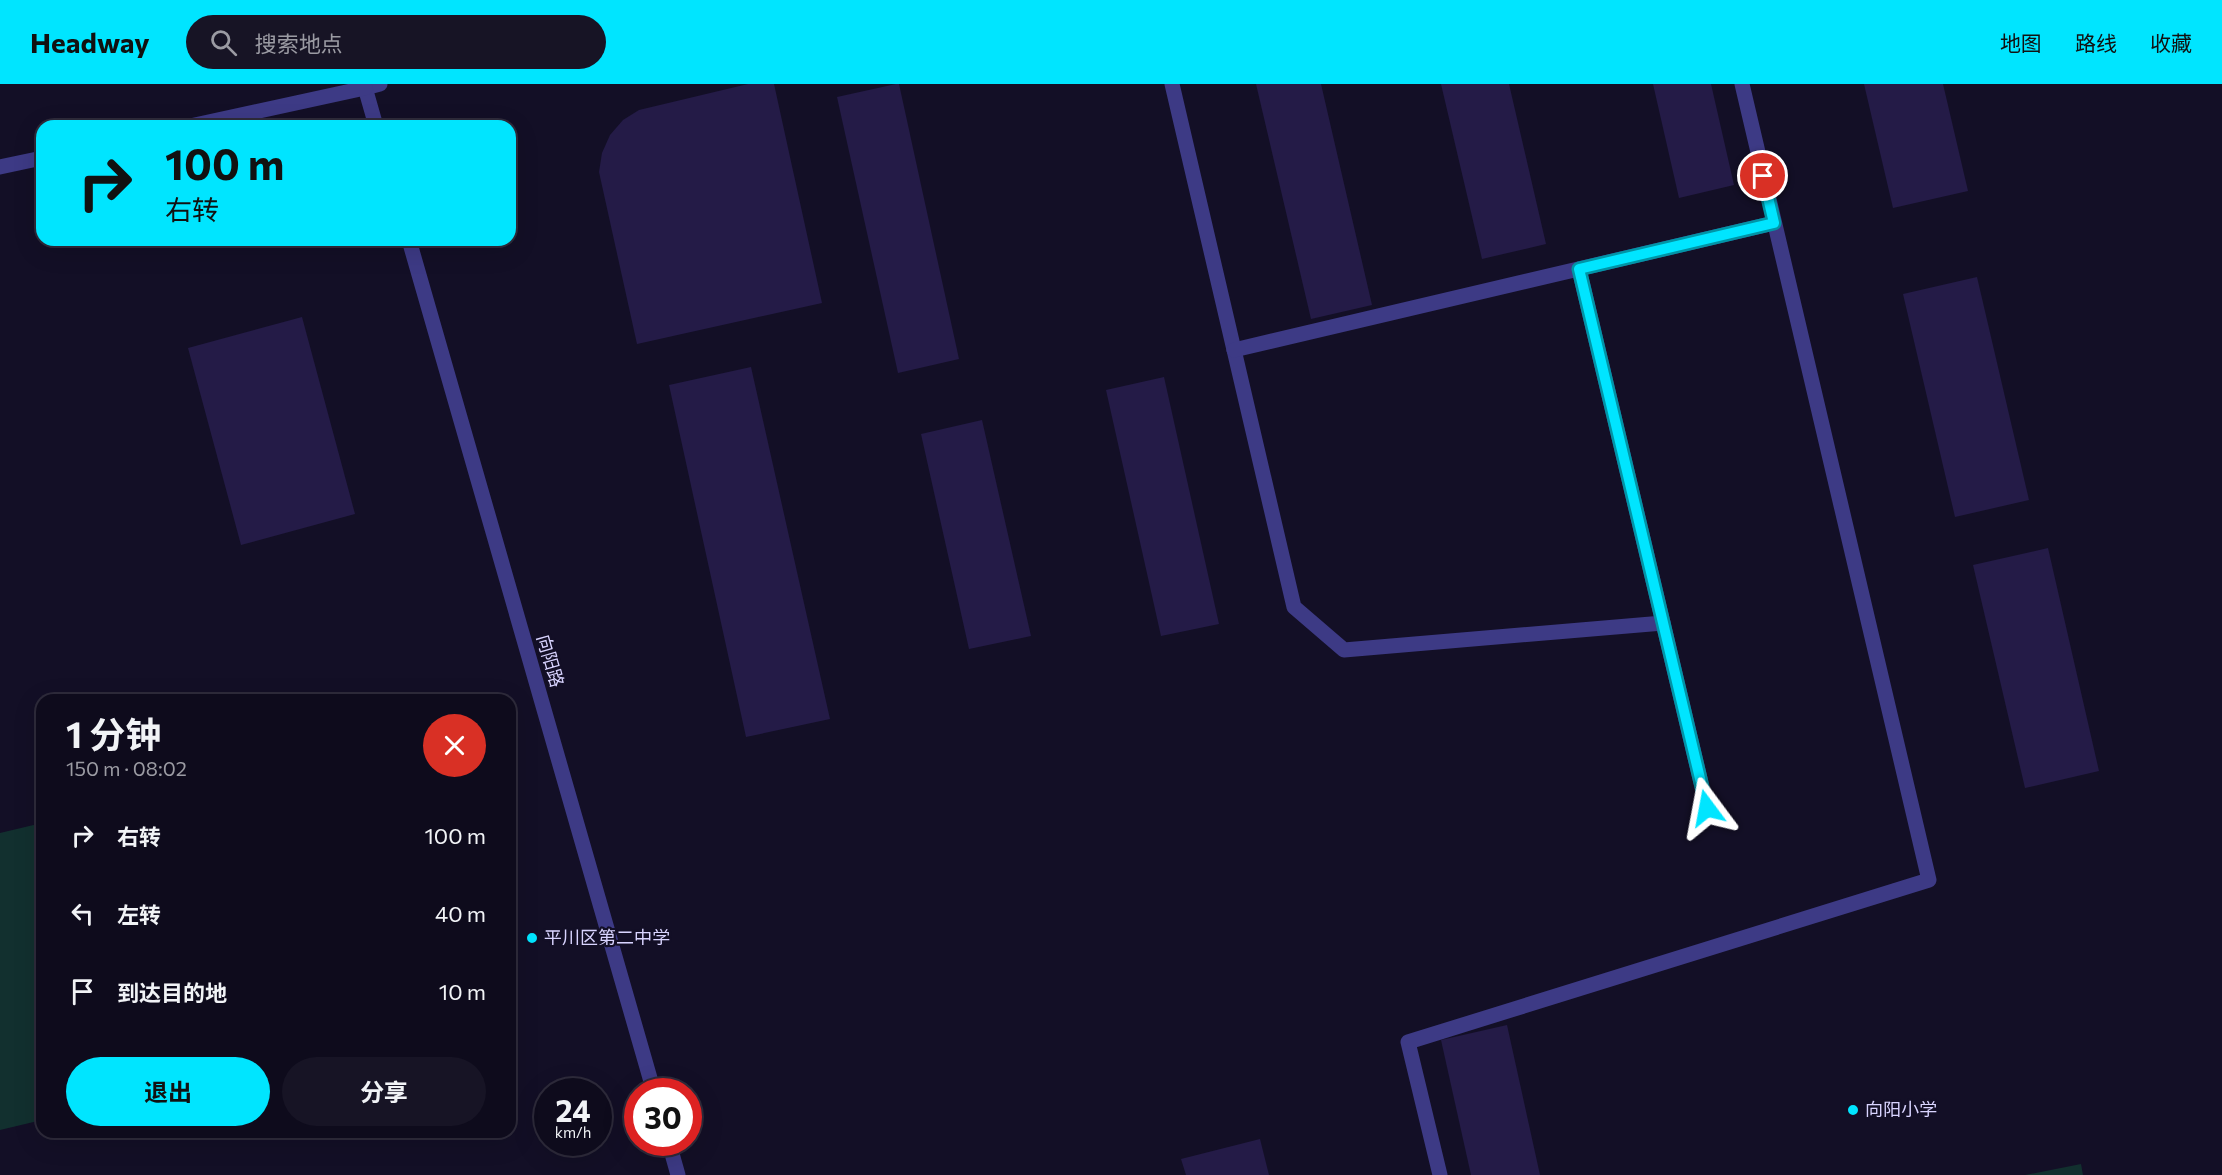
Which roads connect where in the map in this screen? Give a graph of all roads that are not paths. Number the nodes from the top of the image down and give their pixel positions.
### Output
1 (1172, 84) edge
2 (1742, 84) edge
3 (370, 85) edge
4 (216, 120) edge
5 (375, 120) edge
6 (36, 159) edge
7 (0, 167) edge
8 (1774, 223) junction
9 (411, 246) edge
10 (1579, 269) junction
11 (1234, 350) junction
12 (1663, 623) junction
13 (1707, 808) dead end
14 (650, 1078) edge
15 (673, 1156) edge
16 (678, 1175) edge
17 (1440, 1175) edge

1 - 11 street
2 - 8 street
3 - 4 street
3 - 5 street
6 - 7 street
8 - 10 street
8 - 17 street
9 - 14 street, 向阳路
10 - 11 street
10 - 12 street
11 - 12 street
12 - 13 street
15 - 16 street

